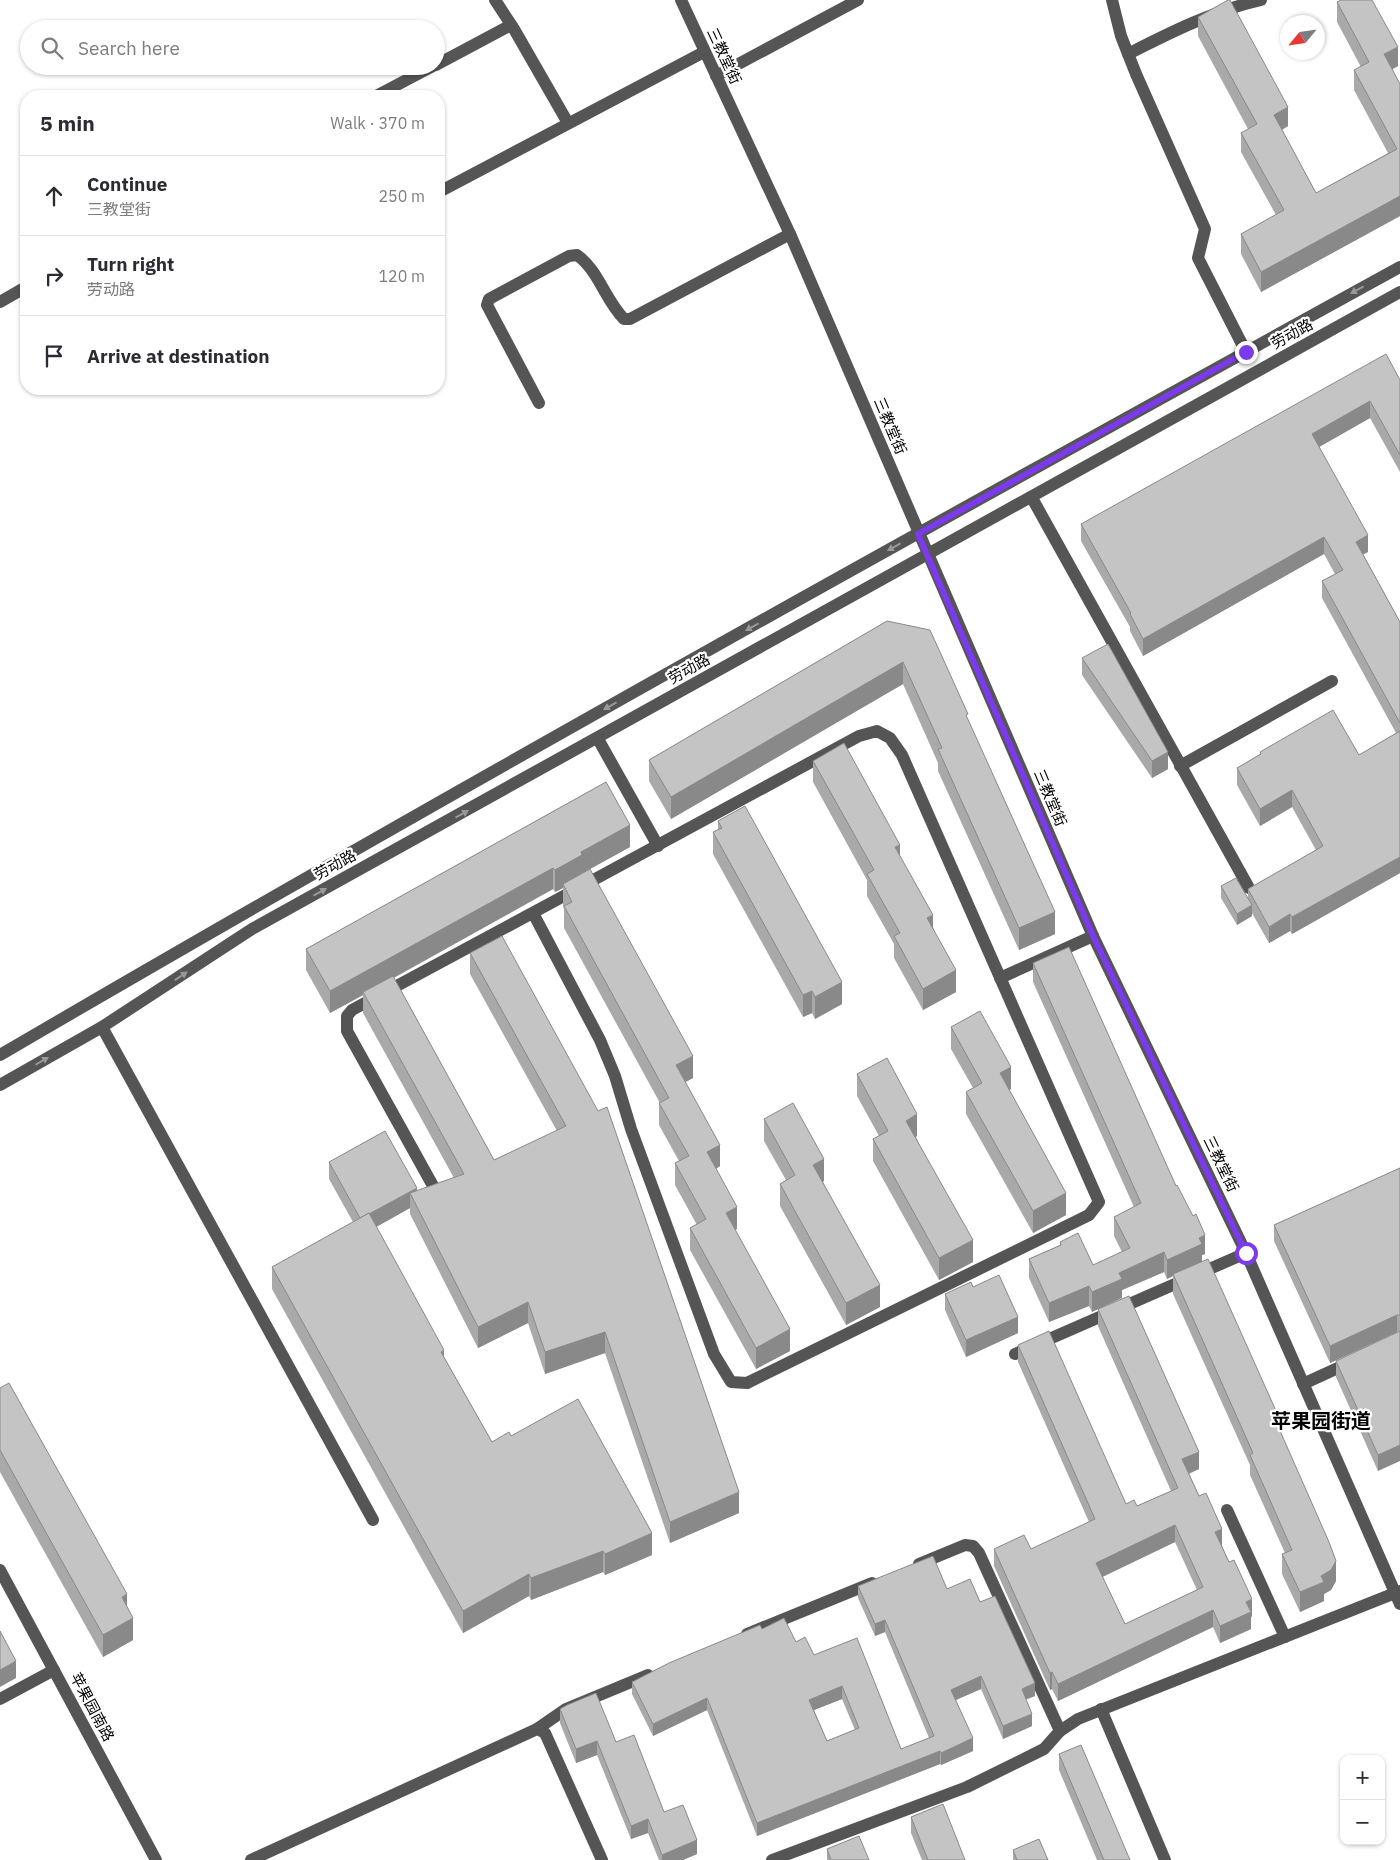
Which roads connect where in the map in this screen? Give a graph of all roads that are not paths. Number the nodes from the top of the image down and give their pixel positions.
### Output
1 (495, 0) edge
2 (681, 0) edge
3 (858, 0) edge
4 (1112, 0) edge
5 (1261, 0) edge
6 (511, 25) junction
7 (704, 52) junction
8 (1128, 54) junction
9 (445, 60) edge
10 (416, 75) edge
11 (716, 76) junction
12 (387, 90) edge
13 (568, 123) junction
14 (445, 189) edge
15 (790, 234) junction
16 (1400, 267) edge
17 (20, 290) edge
18 (1400, 292) edge
19 (0, 302) edge
20 (1246, 352) junction
21 (540, 403) dead end
22 (1032, 498) junction
23 (918, 534) junction
24 (927, 555) junction
25 (1332, 681) dead end
26 (598, 739) junction
27 (1180, 766) junction
28 (658, 846) junction
29 (1249, 888) edge
30 (533, 913) junction
31 (1093, 936) junction
32 (1000, 978) junction
33 (102, 1027) junction
34 (0, 1055) edge
35 (0, 1085) edge
36 (432, 1184) edge
37 (1246, 1253) junction
38 (1015, 1354) dead end
39 (1365, 1356) edge
40 (1303, 1384) junction
41 (1227, 1510) dead end
42 (373, 1520) dead end
43 (911, 1568) edge
44 (0, 1570) edge
45 (884, 1579) edge
46 (1398, 1596) edge
47 (1285, 1637) junction
48 (738, 1638) edge
49 (54, 1670) junction
50 (656, 1672) edge
51 (0, 1699) edge
52 (1101, 1709) junction
53 (537, 1729) junction
54 (1060, 1731) junction
55 (151, 1858) edge
56 (251, 1860) edge
57 (602, 1860) edge
58 (772, 1860) edge
59 (1165, 1860) edge

1 - 6 street
2 - 7 street, 三教堂街
3 - 11 street
4 - 8 street
5 - 8 street
6 - 9 street
6 - 13 street
7 - 11 street, 三教堂街
7 - 13 street
8 - 20 street
10 - 12 street
11 - 15 street, 三教堂街
13 - 14 street
15 - 21 street
15 - 23 street, 三教堂街
16 -> 20 street, 劳动路
17 - 19 street
18 - 22 street, 劳动路
20 - 23 street, 劳动路
22 - 24 street, 劳动路
22 - 27 street
23 - 24 street, 三教堂街
23 -> 34 street, 劳动路
24 - 26 street, 劳动路
24 - 31 street, 三教堂街
25 - 27 street
26 - 28 street
33 -> 26 street, 劳动路
27 - 29 street
28 - 30 street
28 - 32 street
30 - 32 street
30 - 36 street
31 - 32 street
31 - 37 street, 三教堂街
35 -> 33 street, 劳动路
33 - 42 street
37 - 38 street
37 - 40 street, 三教堂街
39 - 40 street
40 - 46 street, 三教堂街
41 - 47 street
43 - 54 street
44 - 49 street, 苹果园南路
45 - 48 street
46 - 47 street
47 - 52 street
49 - 51 street
49 - 55 street, 苹果园南路
50 - 53 street
52 - 54 street
52 - 59 street
53 - 56 street
53 - 57 street
54 - 58 street

